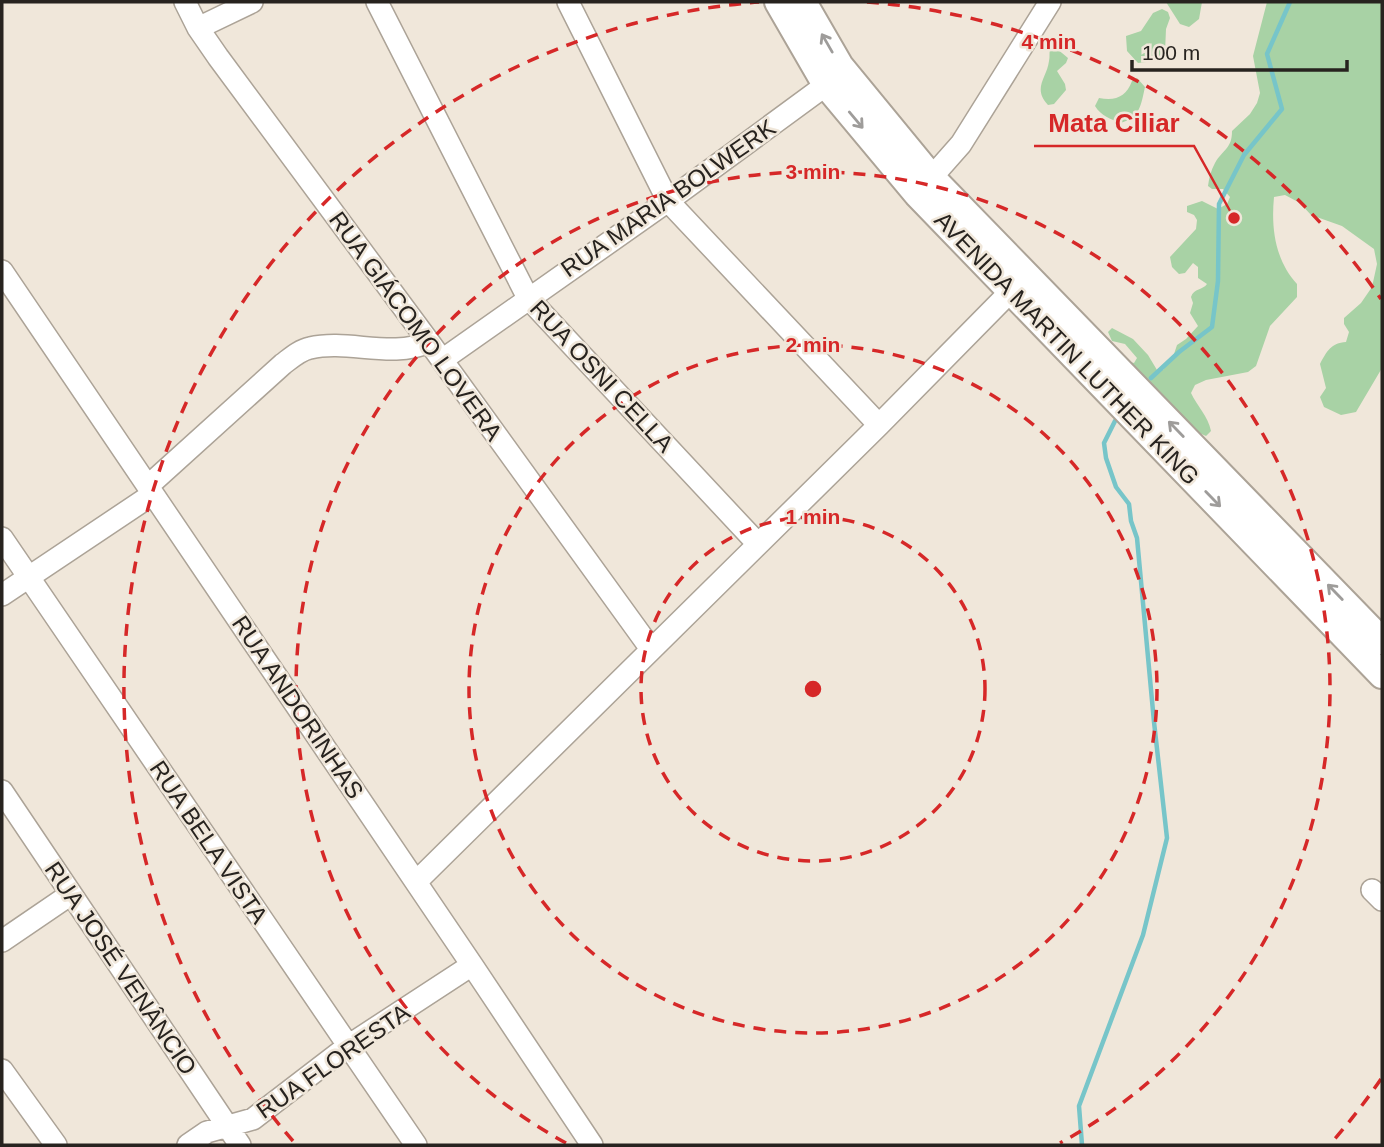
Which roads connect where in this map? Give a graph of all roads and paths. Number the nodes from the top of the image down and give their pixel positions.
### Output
1 (184, 2) edge
2 (252, 2) edge
3 (377, 2) edge
4 (568, 2) edge
5 (1049, 2) edge
6 (788, 3) edge
7 (198, 27) junction
8 (826, 85) junction
9 (924, 186) junction
10 (668, 201) junction
11 (2, 271) edge
12 (1012, 290) junction
13 (528, 298) junction
14 (429, 342) junction
15 (442, 360) junction
16 (879, 425) junction
17 (151, 490) junction
18 (2, 538) edge
19 (758, 544) junction
20 (29, 577) junction
21 (2, 595) edge
22 (1382, 641) edge
23 (651, 649) junction
24 (1382, 675) edge
25 (4, 800) edge
26 (416, 881) junction
27 (71, 894) junction
28 (2, 941) edge
29 (472, 965) junction
30 (348, 1046) junction
31 (2, 1070) edge
32 (227, 1126) junction
33 (55, 1145) edge
34 (188, 1145) edge
35 (240, 1145) edge
36 (416, 1145) edge
37 (592, 1145) edge

1 - 7 street, RUA GIÁCOMO LOVERA
2 - 7 street
3 - 13 street, RUA OSNI CELLA
4 - 10 street
5 - 9 street
6 - 8 main road, AVENIDA MARTIN LUTHER KING
9 -> 6 main road, AVENIDA MARTIN LUTHER KING
7 - 14 street, RUA GIÁCOMO LOVERA
8 -> 9 main road, AVENIDA MARTIN LUTHER KING
8 - 10 street, RUA MARIA BOLWERK
9 - 12 main road, AVENIDA MARTIN LUTHER KING
22 -> 9 main road, AVENIDA MARTIN LUTHER KING
10 - 13 street, RUA MARIA BOLWERK
10 - 16 street
11 - 17 street, RUA ANDORINHAS
12 - 16 street
12 -> 24 main road, AVENIDA MARTIN LUTHER KING
13 - 15 street, RUA MARIA BOLWERK
13 - 19 street, RUA OSNI CELLA
14 - 15 street, RUA GIÁCOMO LOVERA
14 - 17 street
15 - 23 street, RUA GIÁCOMO LOVERA
16 - 19 street
17 - 20 street
17 - 26 street, RUA ANDORINHAS
18 - 20 street, RUA BELA VISTA
19 - 23 street
20 - 21 street
20 - 30 street, RUA BELA VISTA
23 - 26 street
25 - 27 street, RUA JOSÉ VENÂNCIO
26 - 29 street, RUA ANDORINHAS
27 - 28 street
27 - 32 street, RUA JOSÉ VENÂNCIO
29 - 30 street, RUA FLORESTA
29 - 37 street, RUA ANDORINHAS
30 - 32 street, RUA FLORESTA
30 - 36 street, RUA BELA VISTA
31 - 33 street
32 - 34 street, RUA FLORESTA
32 - 35 street, RUA JOSÉ VENÂNCIO

